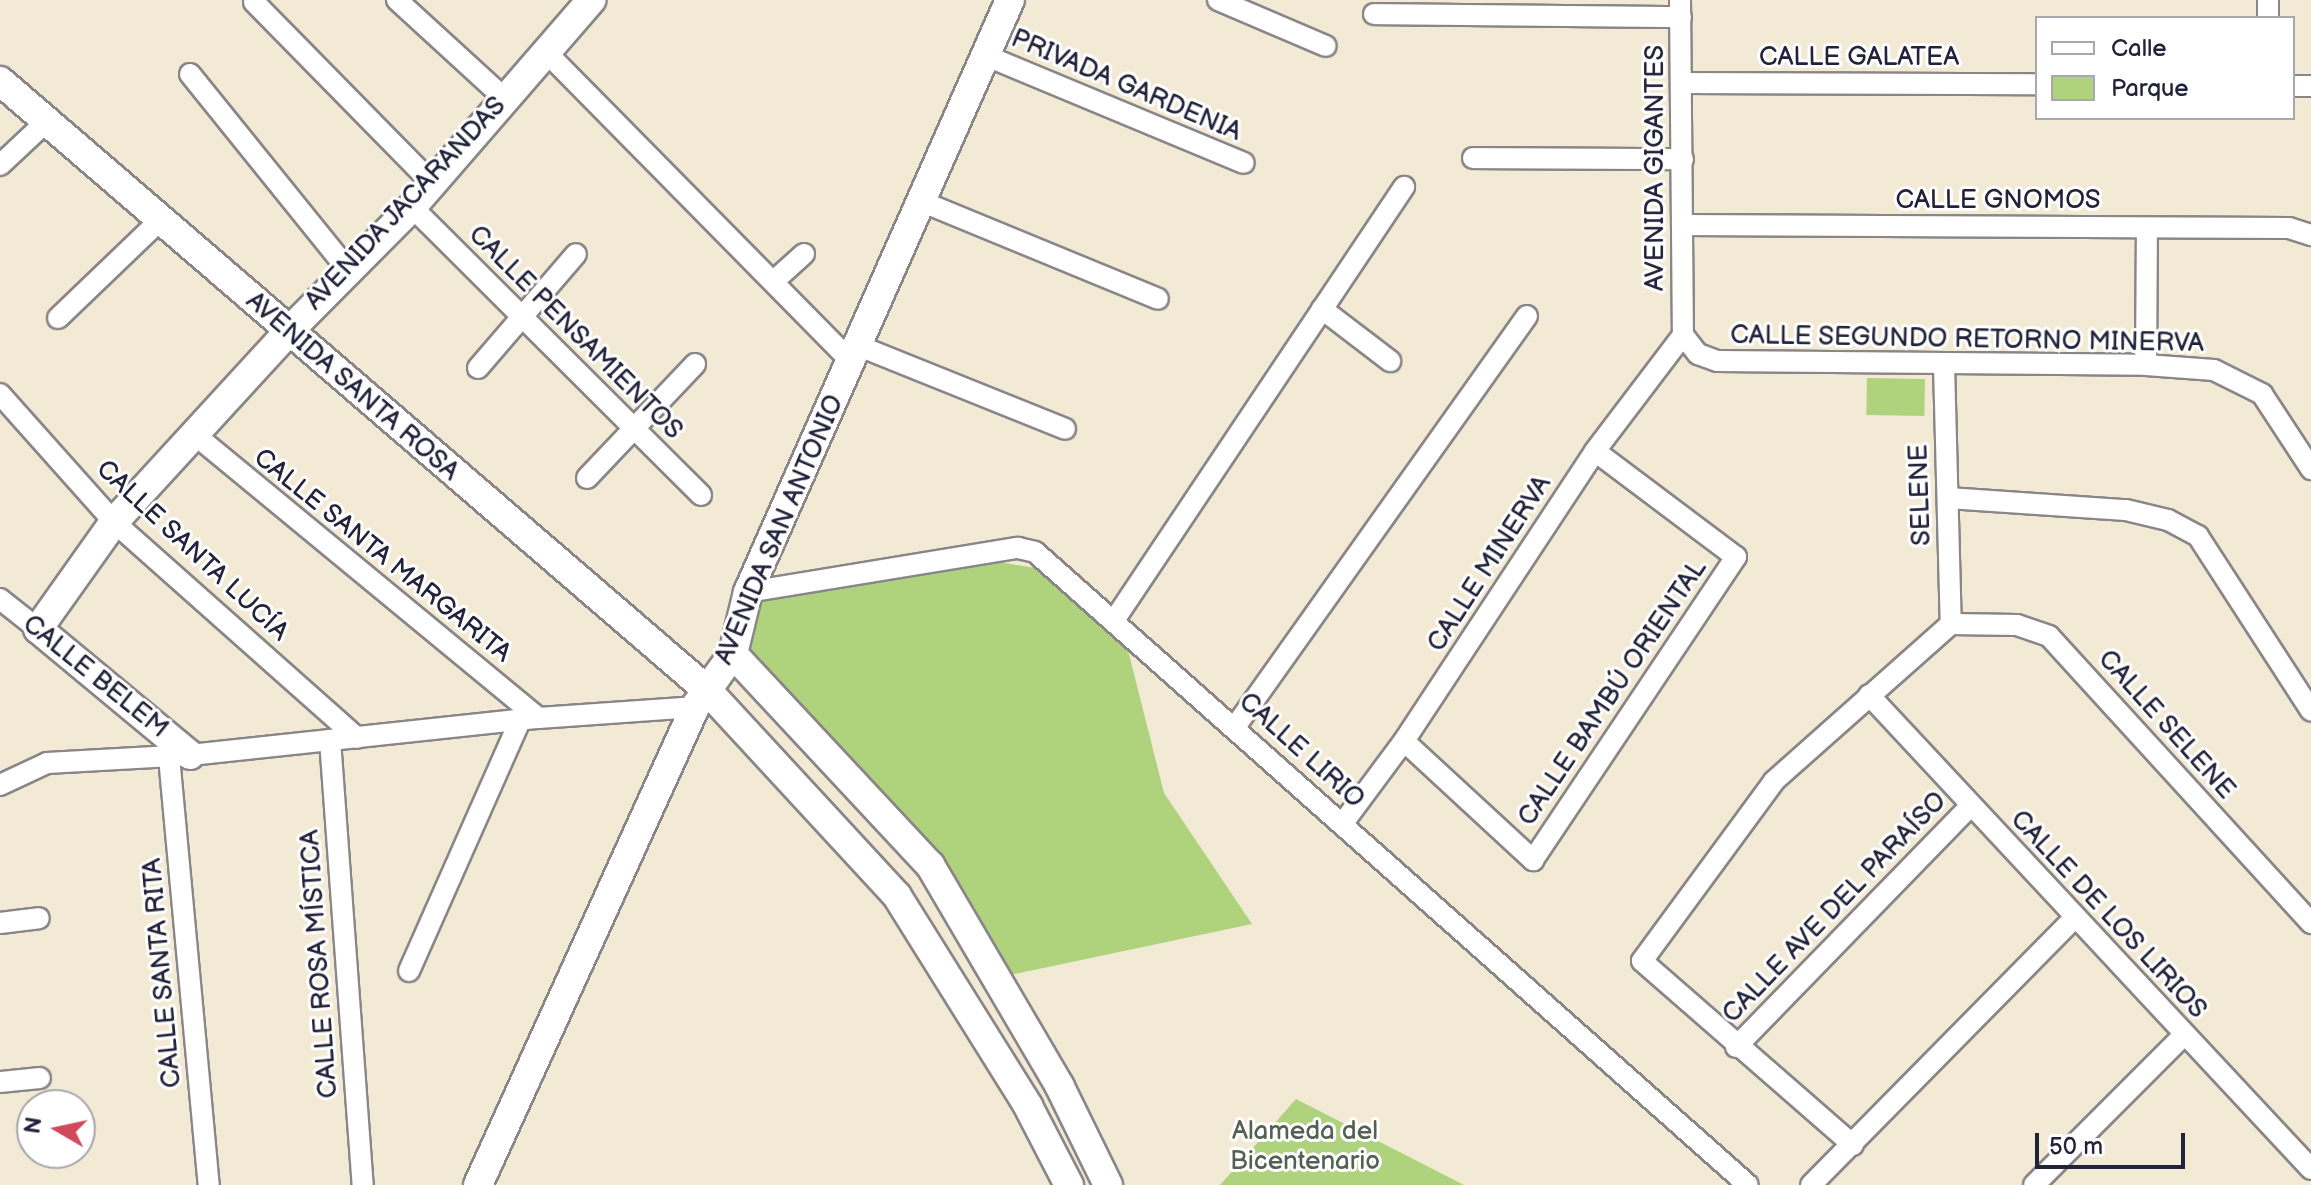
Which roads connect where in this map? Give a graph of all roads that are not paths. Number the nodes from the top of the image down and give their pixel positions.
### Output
1 (397, 0) edge
2 (591, 0) edge
3 (1010, 0) edge
4 (1218, 0) edge
5 (254, 2) dead end
6 (1681, 9) edge
7 (1374, 14) dead end
8 (1326, 46) dead end
9 (546, 52) junction
10 (987, 56) junction
11 (190, 74) dead end
12 (0, 81) edge
13 (1682, 83) junction
14 (2035, 84) edge
15 (504, 98) junction
16 (46, 122) junction
17 (1473, 158) dead end
18 (1683, 159) junction
19 (1244, 163) dead end
20 (0, 165) edge
21 (432, 183) junction
22 (1404, 187) dead end
23 (923, 202) junction
24 (412, 207) junction
25 (159, 221) junction
26 (1682, 225) junction
27 (2147, 228) junction
28 (2311, 235) edge
29 (576, 254) dead end
30 (804, 254) dead end
31 (349, 271) junction
32 (775, 280) junction
33 (1158, 299) dead end
34 (1322, 309) junction
35 (1527, 316) dead end
36 (522, 317) junction
37 (58, 318) dead end
38 (287, 333) junction
39 (1683, 335) junction
40 (856, 354) junction
41 (1390, 361) dead end
42 (695, 364) dead end
43 (1944, 365) junction
44 (2146, 365) junction
45 (478, 368) dead end
46 (0, 394) edge
47 (634, 428) junction
48 (1065, 429) dead end
49 (194, 434) junction
50 (1595, 451) junction
51 (2311, 469) edge
52 (587, 478) dead end
53 (701, 495) dead end
54 (1948, 498) junction
55 (114, 522) junction
56 (748, 592) junction
57 (0, 599) edge
58 (1115, 619) junction
59 (1951, 624) junction
60 (38, 629) junction
61 (733, 654) junction
62 (1869, 695) junction
63 (701, 698) junction
64 (2311, 711) edge
65 (529, 719) junction
66 (1235, 727) junction
67 (357, 738) junction
68 (330, 740) junction
69 (1404, 741) junction
70 (180, 756) junction
71 (0, 785) edge
72 (1970, 806) junction
73 (1343, 823) junction
74 (39, 918) dead end
75 (2074, 918) junction
76 (0, 923) edge
77 (2311, 923) edge
78 (409, 971) dead end
79 (2184, 1035) junction
80 (1736, 1047) junction
81 (40, 1078) dead end
82 (0, 1082) edge
83 (1060, 1087) junction
84 (1028, 1106) junction
85 (1853, 1145) junction
86 (2311, 1169) edge
87 (209, 1185) edge
88 (363, 1185) edge
89 (478, 1185) edge
90 (1069, 1185) edge
91 (1108, 1185) edge
92 (1748, 1185) edge
93 (1811, 1185) edge
94 (2034, 1185) edge

1 - 15 street
2 - 9 street, AVENIDA JACARANDAS
3 - 10 street, AVENIDA SAN ANTONIO
4 - 8 street
5 - 21 street
6 - 7 street
6 - 13 street, AVENIDA GIGANTES
9 - 15 street, AVENIDA JACARANDAS
9 - 32 street
10 - 19 street, PRIVADA GARDENIA
10 - 23 street, AVENIDA SAN ANTONIO
11 - 31 street
12 - 16 street, AVENIDA SANTA ROSA
13 - 14 street, CALLE GALATEA
13 - 18 street, AVENIDA GIGANTES
15 - 21 street, AVENIDA JACARANDAS
16 - 20 street
16 - 25 street, AVENIDA SANTA ROSA
17 - 18 street
18 - 26 street, AVENIDA GIGANTES
21 - 24 street, AVENIDA JACARANDAS
22 - 34 street
23 - 33 street
23 - 40 street, AVENIDA SAN ANTONIO
24 - 31 street, AVENIDA JACARANDAS
24 - 36 street, CALLE PENSAMIENTOS
25 - 37 street
25 - 38 street, AVENIDA SANTA ROSA
26 - 27 street, CALLE GNOMOS
26 - 39 street, AVENIDA GIGANTES
27 - 28 street, CALLE GNOMOS
27 - 44 street
29 - 36 street
30 - 32 street
31 - 38 street, AVENIDA JACARANDAS
32 - 40 street
34 - 41 street
34 - 58 street
35 - 66 street
36 - 45 street
36 - 47 street, CALLE PENSAMIENTOS
38 - 49 street, AVENIDA JACARANDAS
38 - 63 street, AVENIDA SANTA ROSA
39 - 43 street, CALLE SEGUNDO RETORNO MINERVA
39 - 50 street, CALLE MINERVA
40 - 48 street
40 - 56 street, AVENIDA SAN ANTONIO
42 - 47 street
43 - 44 street, CALLE SEGUNDO RETORNO MINERVA
43 - 54 street, SELENE
44 - 51 street, CALLE SEGUNDO RETORNO MINERVA
46 - 55 street, CALLE SANTA LUCÍA
47 - 52 street
47 - 53 street, CALLE PENSAMIENTOS
49 - 55 street, AVENIDA JACARANDAS
49 - 65 street, CALLE SANTA MARGARITA
50 - 69 street, CALLE MINERVA
50 - 69 street, CALLE BAMBÚ ORIENTAL
54 - 59 street, SELENE
54 - 64 street
55 - 60 street, AVENIDA JACARANDAS
55 - 67 street, CALLE SANTA LUCÍA
56 - 58 street, CALLE LIRIO
56 - 61 street, AVENIDA SAN ANTONIO
57 - 60 street, CALLE BELEM
58 - 66 street, CALLE LIRIO
59 - 62 street
59 - 77 street, CALLE SELENE
60 - 70 street, CALLE BELEM
61 - 63 street, AVENIDA SAN ANTONIO
61 - 83 street
62 - 72 street, CALLE DE LOS LIRIOS
62 - 80 street
63 - 65 street
63 - 84 street, AVENIDA SANTA ROSA
63 - 89 street, AVENIDA SAN ANTONIO
65 - 67 street
65 - 78 street
66 - 73 street, CALLE LIRIO
67 - 68 street
68 - 70 street
68 - 88 street, CALLE ROSA MÍSTICA
69 - 73 street, CALLE MINERVA
70 - 71 street
70 - 87 street, CALLE SANTA RITA
72 - 75 street, CALLE DE LOS LIRIOS
72 - 80 street, CALLE AVE DEL PARAÍSO
73 - 92 street, CALLE LIRIO
74 - 76 street
75 - 79 street, CALLE DE LOS LIRIOS
75 - 85 street
79 - 86 street, CALLE DE LOS LIRIOS
79 - 94 street
80 - 85 street
81 - 82 street
83 - 84 street
83 - 91 street
84 - 90 street, AVENIDA SANTA ROSA
85 - 93 street

